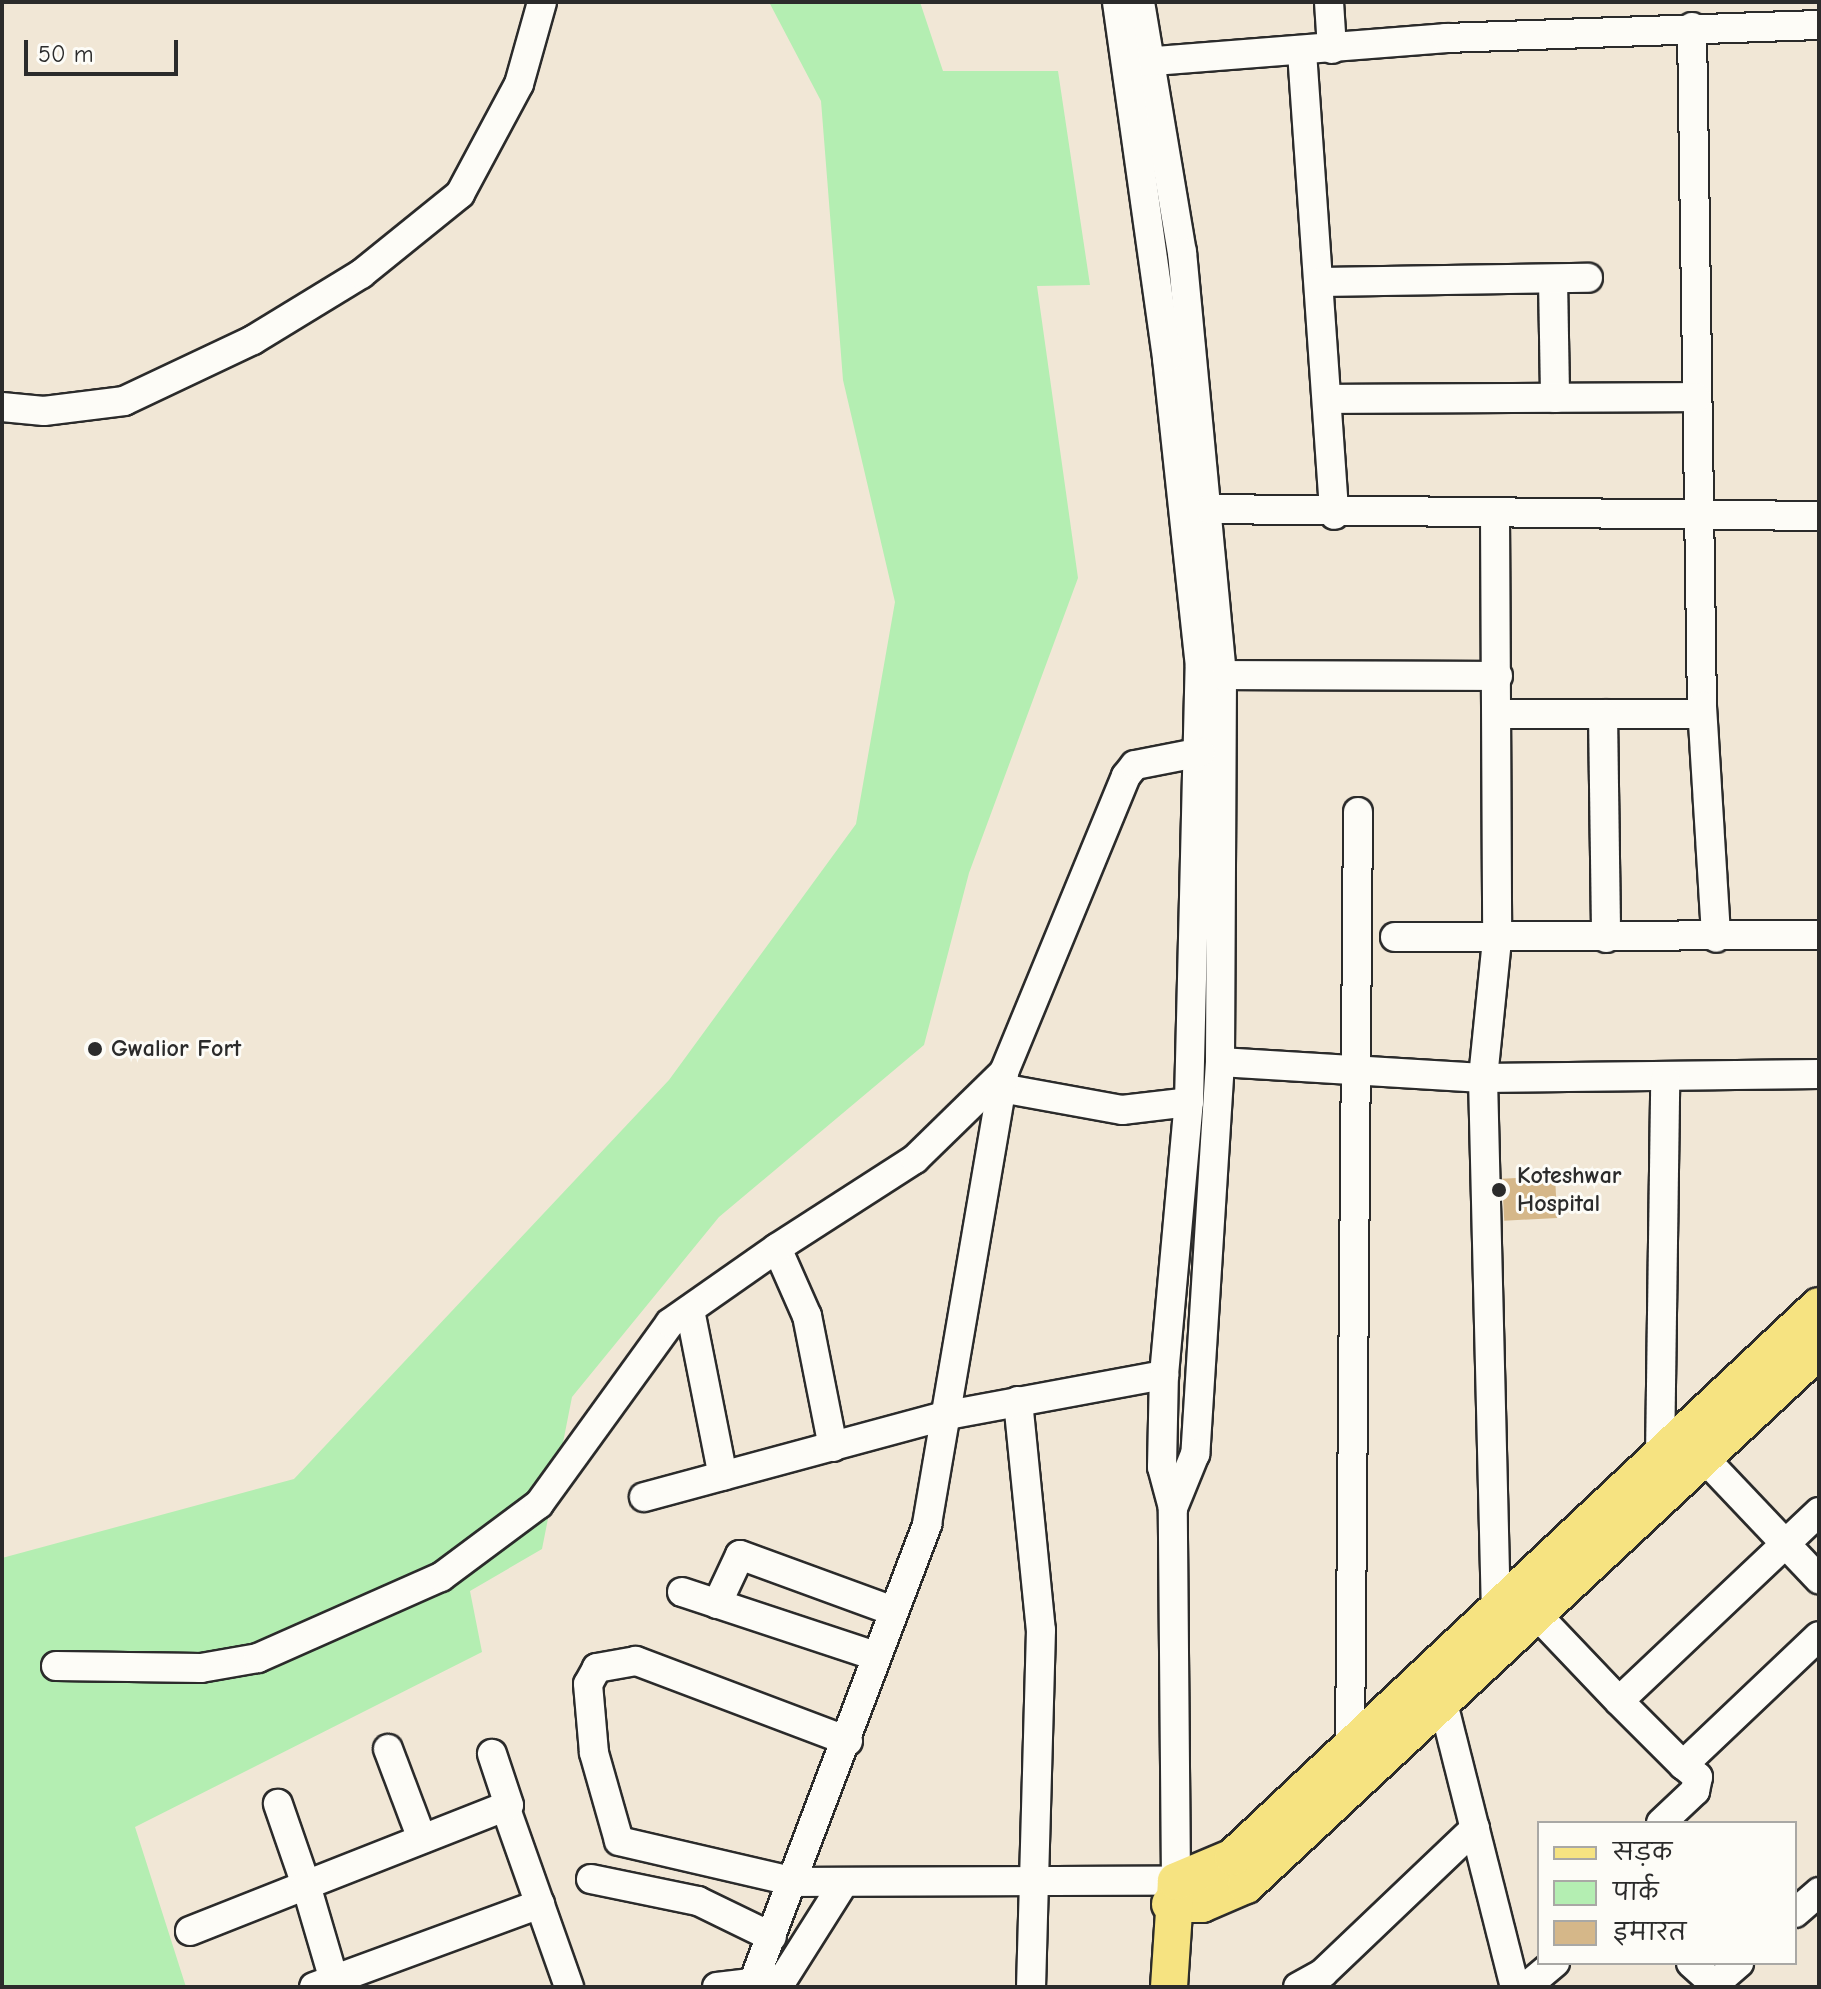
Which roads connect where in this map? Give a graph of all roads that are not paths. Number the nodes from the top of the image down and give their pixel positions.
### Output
1 (542, 2) edge
2 (1117, 2) edge
3 (1140, 2) edge
4 (1329, 2) edge
5 (1819, 25) edge
6 (1692, 27) junction
7 (1332, 49) junction
8 (1302, 52) junction
9 (1135, 64) junction
10 (1588, 278) dead end
11 (1553, 279) junction
12 (1319, 282) junction
13 (1696, 397) junction
14 (1555, 398) junction
15 (1328, 399) junction
16 (2, 407) edge
17 (1210, 509) junction
18 (1334, 515) junction
19 (1495, 516) junction
20 (1819, 516) edge
21 (1698, 519) junction
22 (1222, 675) junction
23 (1498, 676) junction
24 (1497, 714) junction
25 (1603, 714) junction
26 (1702, 714) junction
27 (1201, 752) junction
28 (1358, 812) dead end
29 (1819, 935) edge
30 (1395, 937) dead end
31 (1606, 938) junction
32 (1716, 938) junction
33 (1497, 940) junction
34 (1220, 1062) junction
35 (1355, 1074) junction
36 (1819, 1074) edge
37 (1483, 1078) junction
38 (1002, 1080) junction
39 (1665, 1080) junction
40 (1189, 1102) junction
41 (777, 1248) junction
42 (1819, 1306) edge
43 (690, 1310) junction
44 (1819, 1350) edge
45 (1164, 1375) junction
46 (1018, 1401) junction
47 (948, 1415) junction
48 (833, 1447) junction
49 (1660, 1457) junction
50 (1705, 1459) junction
51 (723, 1476) junction
52 (644, 1497) dead end
53 (1173, 1508) junction
54 (1819, 1512) edge
55 (1785, 1543) junction
56 (1819, 1579) edge
57 (682, 1592) dead end
58 (717, 1604) junction
59 (893, 1611) junction
60 (1496, 1614) junction
61 (1539, 1617) junction
62 (1819, 1636) edge
63 (875, 1656) junction
64 (56, 1666) dead end
65 (1619, 1701) junction
66 (1443, 1703) junction
67 (848, 1741) junction
68 (1350, 1748) junction
69 (388, 1749) dead end
70 (492, 1754) dead end
71 (1683, 1765) junction
72 (278, 1804) dead end
73 (505, 1806) junction
74 (1663, 1821) edge
75 (1475, 1828) junction
76 (422, 1839) junction
77 (591, 1879) dead end
78 (795, 1882) junction
79 (843, 1884) junction
80 (1034, 1884) junction
81 (306, 1885) junction
82 (1173, 1892) junction
83 (1819, 1892) edge
84 (540, 1904) junction
85 (1797, 1911) edge
86 (190, 1931) dead end
87 (772, 1937) junction
88 (1553, 1965) edge
89 (1693, 1965) edge
90 (1737, 1965) edge
91 (753, 1983) junction
92 (783, 1983) edge
93 (328, 1984) edge
94 (1716, 1986) edge
95 (569, 1987) edge
96 (717, 1987) edge
97 (1031, 1987) edge
98 (1169, 1987) edge
99 (1298, 1987) edge
100 (1515, 1987) edge
101 (1526, 1987) edge

1 - 16 street
2 - 9 street
3 - 9 street
4 - 7 street
5 - 6 street
6 - 7 street
6 - 13 street
7 - 8 street
8 - 9 street
8 - 12 street
9 - 17 street
9 - 27 street
10 - 11 street
11 - 12 street
11 - 14 street
12 - 15 street
13 - 14 street
13 - 21 street
14 - 15 street
15 - 18 street
17 - 18 street
17 - 22 street
18 - 19 street
19 - 21 street
19 - 23 street
20 - 21 street
21 - 26 street
22 - 23 street
22 - 34 street
23 - 24 street
24 - 25 street
24 - 33 street
25 - 26 street
25 - 31 street
26 - 32 street
27 - 38 street
27 - 40 street
28 - 35 street
29 - 32 street
30 - 33 street
31 - 32 street
31 - 33 street
33 - 37 street
34 - 35 street
34 - 53 street
35 - 37 street
35 - 68 street
36 - 39 street
37 - 39 street
37 - 60 street
38 - 40 street
38 - 41 street
38 - 47 street
39 - 49 street
40 - 45 street
41 - 43 street
41 - 48 street
42 - 49 main road
43 - 51 street
43 - 64 street
44 - 50 main road
45 - 46 street
45 - 53 street
46 - 47 street
46 - 80 street
47 - 48 street
47 - 59 street
48 - 51 street
49 - 60 main road
50 - 55 street
50 - 61 main road
51 - 52 street
53 - 82 street
54 - 55 street
55 - 56 street
55 - 65 street
57 - 58 street
58 - 59 street
58 - 63 street
59 - 63 street
60 - 68 main road
61 - 65 street
61 - 66 main road
62 - 71 street
63 - 67 street
65 - 71 street
66 - 75 street
66 - 82 main road
67 - 78 street
67 - 78 street
68 - 82 main road
69 - 76 street
70 - 73 street
71 - 74 street
72 - 81 street
73 - 76 street
73 - 84 street
75 - 99 street
75 - 100 street
76 - 81 street
77 - 87 street
78 - 79 street
78 - 87 street
79 - 80 street
79 - 92 street
80 - 82 street
80 - 97 street
81 - 86 street
81 - 93 street
82 - 98 main road
83 - 85 street
84 - 93 street
84 - 95 street
87 - 91 street
88 - 101 street
89 - 94 street
90 - 94 street
91 - 92 street
91 - 96 street

